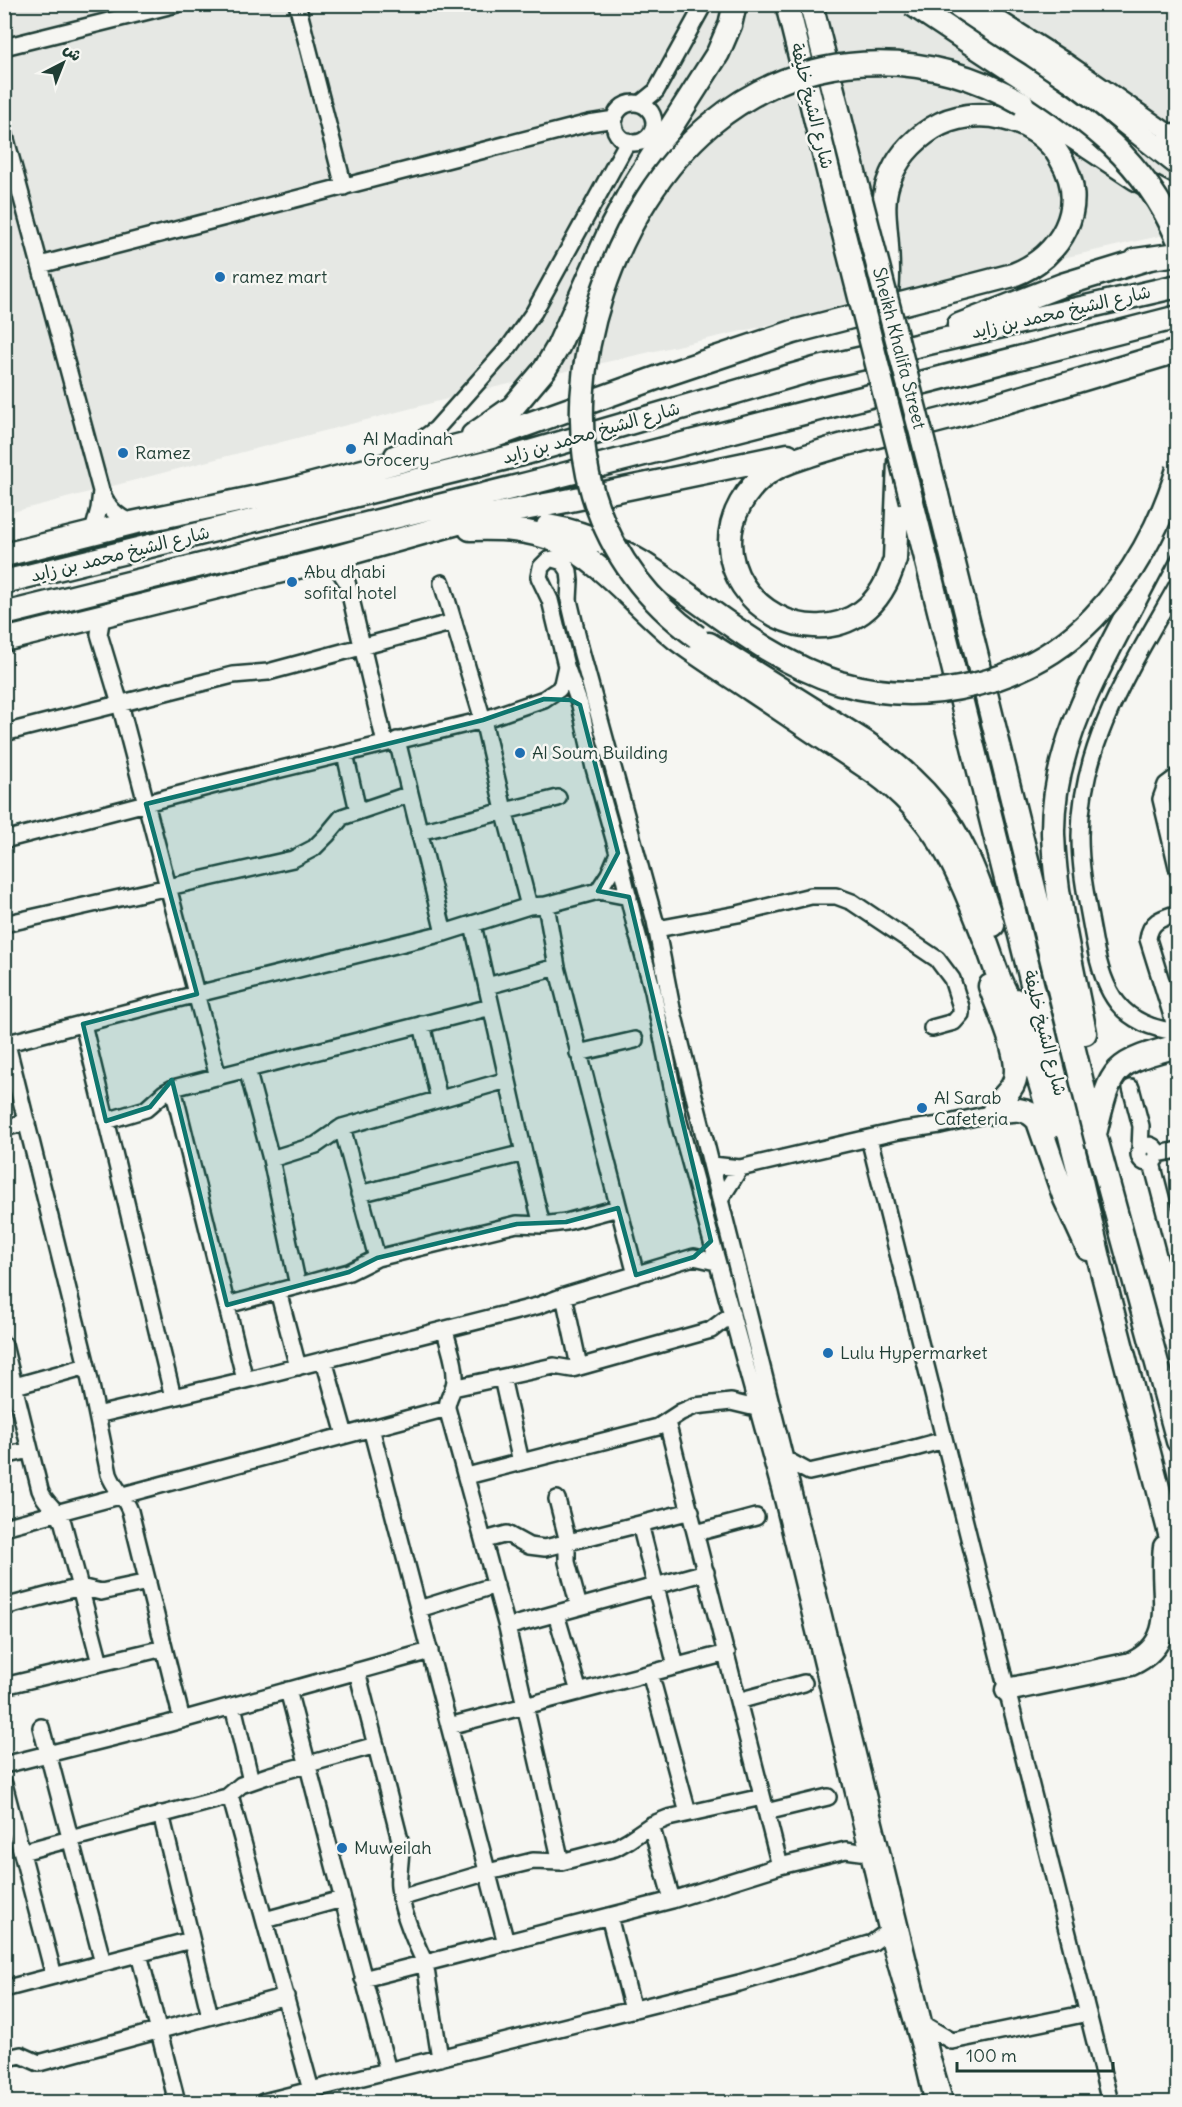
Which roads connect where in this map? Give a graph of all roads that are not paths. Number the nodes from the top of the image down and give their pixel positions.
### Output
1 (177, 4) edge
2 (297, 4) edge
3 (704, 4) edge
4 (735, 4) edge
5 (788, 4) edge
6 (811, 4) edge
7 (912, 4) edge
8 (950, 4) edge
9 (976, 4) edge
10 (145, 8) edge
11 (990, 9) edge
12 (4, 47) edge
13 (640, 104) junction
14 (615, 119) junction
15 (4, 132) edge
16 (1175, 139) edge
17 (628, 141) junction
18 (1178, 164) edge
19 (345, 187) junction
20 (861, 200) joint
21 (1178, 201) edge
22 (837, 207) joint
23 (1178, 239) edge
24 (1178, 254) edge
25 (1150, 258) junction
26 (40, 265) junction
27 (1178, 286) edge
28 (933, 296) junction
29 (886, 299) junction
30 (1178, 317) edge
31 (915, 345) junction
32 (1178, 351) edge
33 (834, 447) junction
34 (450, 448) junction
35 (1178, 469) edge
36 (101, 491) junction
37 (937, 495) joint
38 (905, 503) junction
39 (159, 518) junction
40 (1178, 519) edge
41 (132, 524) junction
42 (93, 532) junction
43 (430, 532) junction
44 (4, 555) edge
45 (326, 560) junction
46 (4, 582) edge
47 (442, 583) dead end
48 (1178, 584) edge
49 (4, 614) edge
50 (102, 616) junction
51 (454, 622) junction
52 (4, 640) edge
53 (362, 648) junction
54 (567, 666) junction
55 (544, 699) junction
56 (120, 704) junction
57 (580, 705) junction
58 (483, 720) junction
59 (4, 733) edge
60 (391, 742) junction
61 (837, 748) junction
62 (345, 754) junction
63 (1178, 776) edge
64 (410, 794) junction
65 (558, 798) dead end
66 (146, 804) junction
67 (504, 810) junction
68 (358, 811) junction
69 (419, 832) junction
70 (4, 840) edge
71 (618, 853) junction
72 (1178, 871) edge
73 (168, 888) junction
74 (598, 891) junction
75 (629, 897) junction
76 (546, 905) junction
77 (530, 906) junction
78 (1178, 913) edge
79 (4, 924) edge
80 (473, 925) junction
81 (657, 930) junction
82 (444, 933) junction
83 (557, 967) junction
84 (665, 974) junction
85 (487, 986) junction
86 (197, 994) junction
87 (491, 1007) junction
88 (1019, 1013) junction
89 (83, 1024) junction
90 (422, 1024) junction
91 (932, 1028) dead end
92 (1177, 1032) edge
93 (635, 1040) dead end
94 (6, 1044) edge
95 (1178, 1046) edge
96 (578, 1053) junction
97 (247, 1069) junction
98 (218, 1077) junction
99 (507, 1080) junction
100 (174, 1088) junction
101 (1131, 1088) dead end
102 (440, 1099) junction
103 (1087, 1099) junction
104 (993, 1113) junction
105 (106, 1121) junction
106 (27, 1122) junction
107 (342, 1127) junction
108 (4, 1128) edge
109 (1095, 1135) junction
110 (869, 1138) junction
111 (1178, 1150) edge
112 (1151, 1153) junction
113 (524, 1154) junction
114 (271, 1159) junction
115 (712, 1165) junction
116 (740, 1168) junction
117 (1079, 1172) junction
118 (359, 1194) junction
119 (720, 1200) junction
120 (618, 1208) junction
121 (542, 1225) junction
122 (711, 1241) junction
123 (694, 1257) junction
124 (377, 1258) junction
125 (716, 1262) junction
126 (1178, 1263) edge
127 (1102, 1271) junction
128 (636, 1275) junction
129 (298, 1286) junction
130 (278, 1292) junction
131 (564, 1296) junction
132 (227, 1305) junction
133 (732, 1314) junction
134 (445, 1330) junction
135 (711, 1330) junction
136 (737, 1333) junction
137 (4, 1346) edge
138 (324, 1360) junction
139 (87, 1366) junction
140 (579, 1366) junction
141 (298, 1367) junction
142 (502, 1378) junction
143 (245, 1380) junction
144 (15, 1386) junction
145 (750, 1386) junction
146 (453, 1388) junction
147 (173, 1397) junction
148 (731, 1401) junction
149 (447, 1408) junction
150 (756, 1408) junction
151 (97, 1415) junction
152 (667, 1422) junction
153 (371, 1428) junction
154 (345, 1435) junction
155 (944, 1440) junction
156 (1178, 1441) edge
157 (30, 1450) junction
158 (4, 1456) edge
159 (785, 1459) junction
160 (521, 1462) junction
161 (809, 1472) junction
162 (467, 1476) junction
163 (123, 1496) junction
164 (794, 1498) junction
165 (557, 1499) dead end
166 (691, 1511) junction
167 (58, 1513) junction
168 (756, 1517) dead end
169 (640, 1524) junction
170 (4, 1527) edge
171 (696, 1533) junction
172 (1170, 1535) junction
173 (484, 1540) junction
174 (568, 1543) junction
175 (1178, 1565) edge
176 (706, 1572) junction
177 (148, 1582) junction
178 (496, 1586) junction
179 (656, 1586) junction
180 (80, 1587) junction
181 (4, 1607) edge
182 (579, 1607) junction
183 (419, 1609) junction
184 (556, 1614) junction
185 (507, 1627) junction
186 (164, 1648) junction
187 (430, 1652) junction
188 (727, 1653) junction
189 (100, 1663) junction
190 (676, 1666) junction
191 (357, 1671) junction
192 (651, 1673) junction
193 (804, 1683) dead end
194 (4, 1686) edge
195 (288, 1690) junction
196 (1007, 1690) junction
197 (579, 1692) junction
198 (738, 1701) junction
199 (233, 1706) junction
200 (525, 1707) junction
201 (182, 1720) junction
202 (449, 1726) junction
203 (41, 1727) dead end
204 (376, 1745) junction
205 (49, 1754) junction
206 (4, 1765) edge
207 (307, 1765) junction
208 (251, 1781) junction
209 (4, 1784) edge
210 (230, 1795) junction
211 (762, 1797) junction
212 (828, 1797) dead end
213 (766, 1812) junction
214 (161, 1814) junction
215 (688, 1814) junction
216 (651, 1825) junction
217 (863, 1833) junction
218 (70, 1838) junction
219 (846, 1850) junction
220 (22, 1852) junction
221 (868, 1853) junction
222 (561, 1862) junction
223 (780, 1866) junction
224 (488, 1872) junction
225 (400, 1898) junction
226 (342, 1899) junction
227 (672, 1900) junction
228 (609, 1916) junction
229 (265, 1920) junction
230 (191, 1940) junction
231 (889, 1940) junction
232 (506, 1943) junction
233 (139, 1954) junction
234 (103, 1963) junction
235 (425, 1964) junction
236 (54, 1976) junction
237 (363, 1979) junction
238 (4, 1989) edge
239 (286, 1996) junction
240 (633, 2010) junction
241 (1088, 2013) junction
242 (210, 2016) junction
243 (920, 2027) junction
244 (159, 2030) junction
245 (952, 2041) junction
246 (440, 2058) junction
247 (4, 2059) edge
248 (933, 2061) junction
249 (388, 2071) junction
250 (311, 2090) junction
251 (177, 2103) edge
252 (263, 2103) edge
253 (933, 2103) edge
254 (945, 2103) edge
255 (1110, 2103) edge

1 - 10 street
2 - 19 street
3 - 13 street
4 - 34 highway
5 - 22 highway, شارع الشيخ خليفة
6 - 20 highway, شارع الشيخ خليفة
7 - 23 highway, bridge
8 - 18 highway
9 - 11 street
10 - 12 street
11 - 16 street
13 - 14 street
13 - 17 street
14 - 17 street
14 - 19 street
15 - 26 street
17 - 39 street
19 - 26 street
20 - 29 highway, Sheikh Khalifa Street, bridge
21 - 88 highway, bridge
22 - 38 highway, Sheikh Khalifa Street, bridge
24 - 25 highway
25 - 28 highway
25 - 31 highway
26 - 36 street
27 - 31 highway, شارع الشيخ محمد بن زايد
28 - 29 highway, bridge
28 - 34 highway
29 - 37 highway, Sheikh Khalifa Street, bridge
30 - 49 highway, شارع الشيخ محمد بن زايد
31 - 46 highway, شارع الشيخ محمد بن زايد
32 - 33 highway
33 - 38 highway
33 - 43 highway
34 - 39 highway
35 - 43 highway, bridge
36 - 41 street
36 - 42 street
37 - 103 highway, شارع الشيخ خليفة
38 - 117 highway, شارع الشيخ خليفة
39 - 41 highway
40 - 103 highway
41 - 42 highway
42 - 44 highway
43 - 45 highway
43 - 61 highway
45 - 50 highway
45 - 53 street
47 - 51 street
48 - 92 street
50 - 52 highway
50 - 56 street
51 - 53 street
51 - 58 street
53 - 56 street
53 - 60 street
54 - 55 street
54 - 57 street
54 - 81 street
55 - 57 street
55 - 58 street
56 - 59 street
56 - 66 street
57 - 71 street
58 - 60 street
58 - 67 street
60 - 62 street
60 - 64 street
61 - 88 highway
61 - 104 highway
62 - 66 street
62 - 68 street
63 - 72 street
64 - 68 street
64 - 69 street
65 - 67 street
66 - 70 street
66 - 73 street
67 - 69 street
67 - 77 street
68 - 73 street
69 - 82 street
71 - 74 street
71 - 75 street
71 - 84 street
73 - 79 street
73 - 86 street
74 - 75 street
74 - 76 street
75 - 122 street
76 - 77 street
76 - 83 street
77 - 80 street
78 - 92 street
80 - 82 street
80 - 85 street
81 - 84 street
81 - 91 street
82 - 86 street
83 - 85 street
83 - 96 street
84 - 115 street
85 - 87 street
86 - 89 street
86 - 98 street
87 - 90 street
87 - 99 street
88 - 117 highway
89 - 94 street
89 - 105 street
90 - 97 street
90 - 102 street
93 - 96 street
94 - 106 street
95 - 109 highway
96 - 120 street
97 - 98 street
97 - 114 street
98 - 100 street
99 - 102 street
99 - 113 street
100 - 105 street
100 - 132 street
101 - 112 street
102 - 107 street
103 - 109 highway, شارع الشيخ خليفة
104 - 110 street
104 - 127 highway
105 - 147 street
106 - 108 street
106 - 139 street
107 - 114 street
107 - 118 street
109 - 156 highway, شارع الشيخ خليفة
110 - 116 street
110 - 155 street
111 - 112 street
112 - 126 street
113 - 118 street
113 - 121 street
114 - 129 street
115 - 116 street
115 - 119 street
116 - 119 street
117 - 127 highway, شارع الشيخ خليفة
118 - 124 street
119 - 159 street
120 - 121 street
120 - 128 street
121 - 124 street
122 - 123 street
122 - 125 street
123 - 125 street
123 - 128 street
124 - 129 street
125 - 133 street
127 - 172 highway, شارع الشيخ خليفة
128 - 131 street
129 - 130 street
130 - 132 street
130 - 141 street
131 - 134 street
131 - 140 street
132 - 143 street
133 - 135 street
133 - 136 street
134 - 138 street
134 - 146 street
135 - 136 street
135 - 140 street
136 - 145 street
137 - 144 street
138 - 141 street
138 - 154 street
139 - 144 street
139 - 151 street
140 - 142 street
141 - 143 street
142 - 146 street
142 - 160 street
143 - 147 street
144 - 157 street
145 - 148 street
145 - 150 street
146 - 149 street
147 - 151 street
148 - 150 street
148 - 152 street
149 - 153 street
149 - 162 street
150 - 217 street
151 - 163 street
152 - 160 street
152 - 166 street
153 - 154 street
153 - 183 street
154 - 163 street
155 - 161 street
155 - 196 street
157 - 158 street
157 - 167 street
159 - 161 street
159 - 164 street
160 - 162 street
161 - 164 street
162 - 173 street
163 - 167 street
163 - 177 street
164 - 243 street
165 - 174 street
166 - 169 street
166 - 171 street
167 - 170 street
167 - 180 street
168 - 171 street
169 - 174 street
169 - 179 street
171 - 176 street
172 - 175 highway, شارع الشيخ خليفة
172 - 196 highway
173 - 174 street
173 - 178 street
174 - 182 street
176 - 179 street
176 - 188 street
177 - 180 street
177 - 186 street
178 - 183 street
178 - 185 street
179 - 182 street
179 - 190 street
180 - 181 street
180 - 189 street
182 - 184 street
183 - 187 street
184 - 185 street
184 - 197 street
185 - 200 street
186 - 189 street
186 - 201 street
187 - 191 street
187 - 202 street
188 - 190 street
188 - 198 street
189 - 194 street
190 - 192 street
191 - 195 street
191 - 204 street
192 - 197 street
192 - 215 street
193 - 198 street
195 - 199 street
195 - 207 street
196 - 241 street
197 - 200 street
198 - 211 street
199 - 201 street
199 - 208 street
200 - 202 street
200 - 222 street
201 - 205 street
202 - 224 street
203 - 205 street
204 - 207 street
204 - 225 street
205 - 206 street
205 - 218 street
207 - 208 street
207 - 226 street
208 - 210 street
209 - 220 street
210 - 214 street
210 - 229 street
211 - 213 street
211 - 215 street
212 - 213 street
213 - 223 street
214 - 218 street
214 - 230 street
215 - 216 street
216 - 222 street
216 - 227 street
217 - 219 street
217 - 221 street
218 - 220 street
218 - 234 street
219 - 221 street
219 - 223 street
220 - 236 street
221 - 231 street
222 - 224 street
223 - 227 street
224 - 225 street
224 - 232 street
225 - 235 street
226 - 229 street
226 - 237 street
227 - 228 street
228 - 232 street
228 - 240 street
229 - 239 street
230 - 233 street
230 - 242 street
231 - 240 street
231 - 243 street
232 - 235 street
233 - 234 street
233 - 244 street
234 - 236 street
235 - 237 street
235 - 246 street
236 - 238 street
237 - 249 street
239 - 242 street
239 - 250 street
240 - 246 street
241 - 245 street
241 - 255 street
242 - 244 street
243 - 245 street
243 - 248 street
243 - 253 street
244 - 247 street
244 - 251 street
245 - 248 street
246 - 249 street
248 - 254 street
249 - 250 street
250 - 252 street

